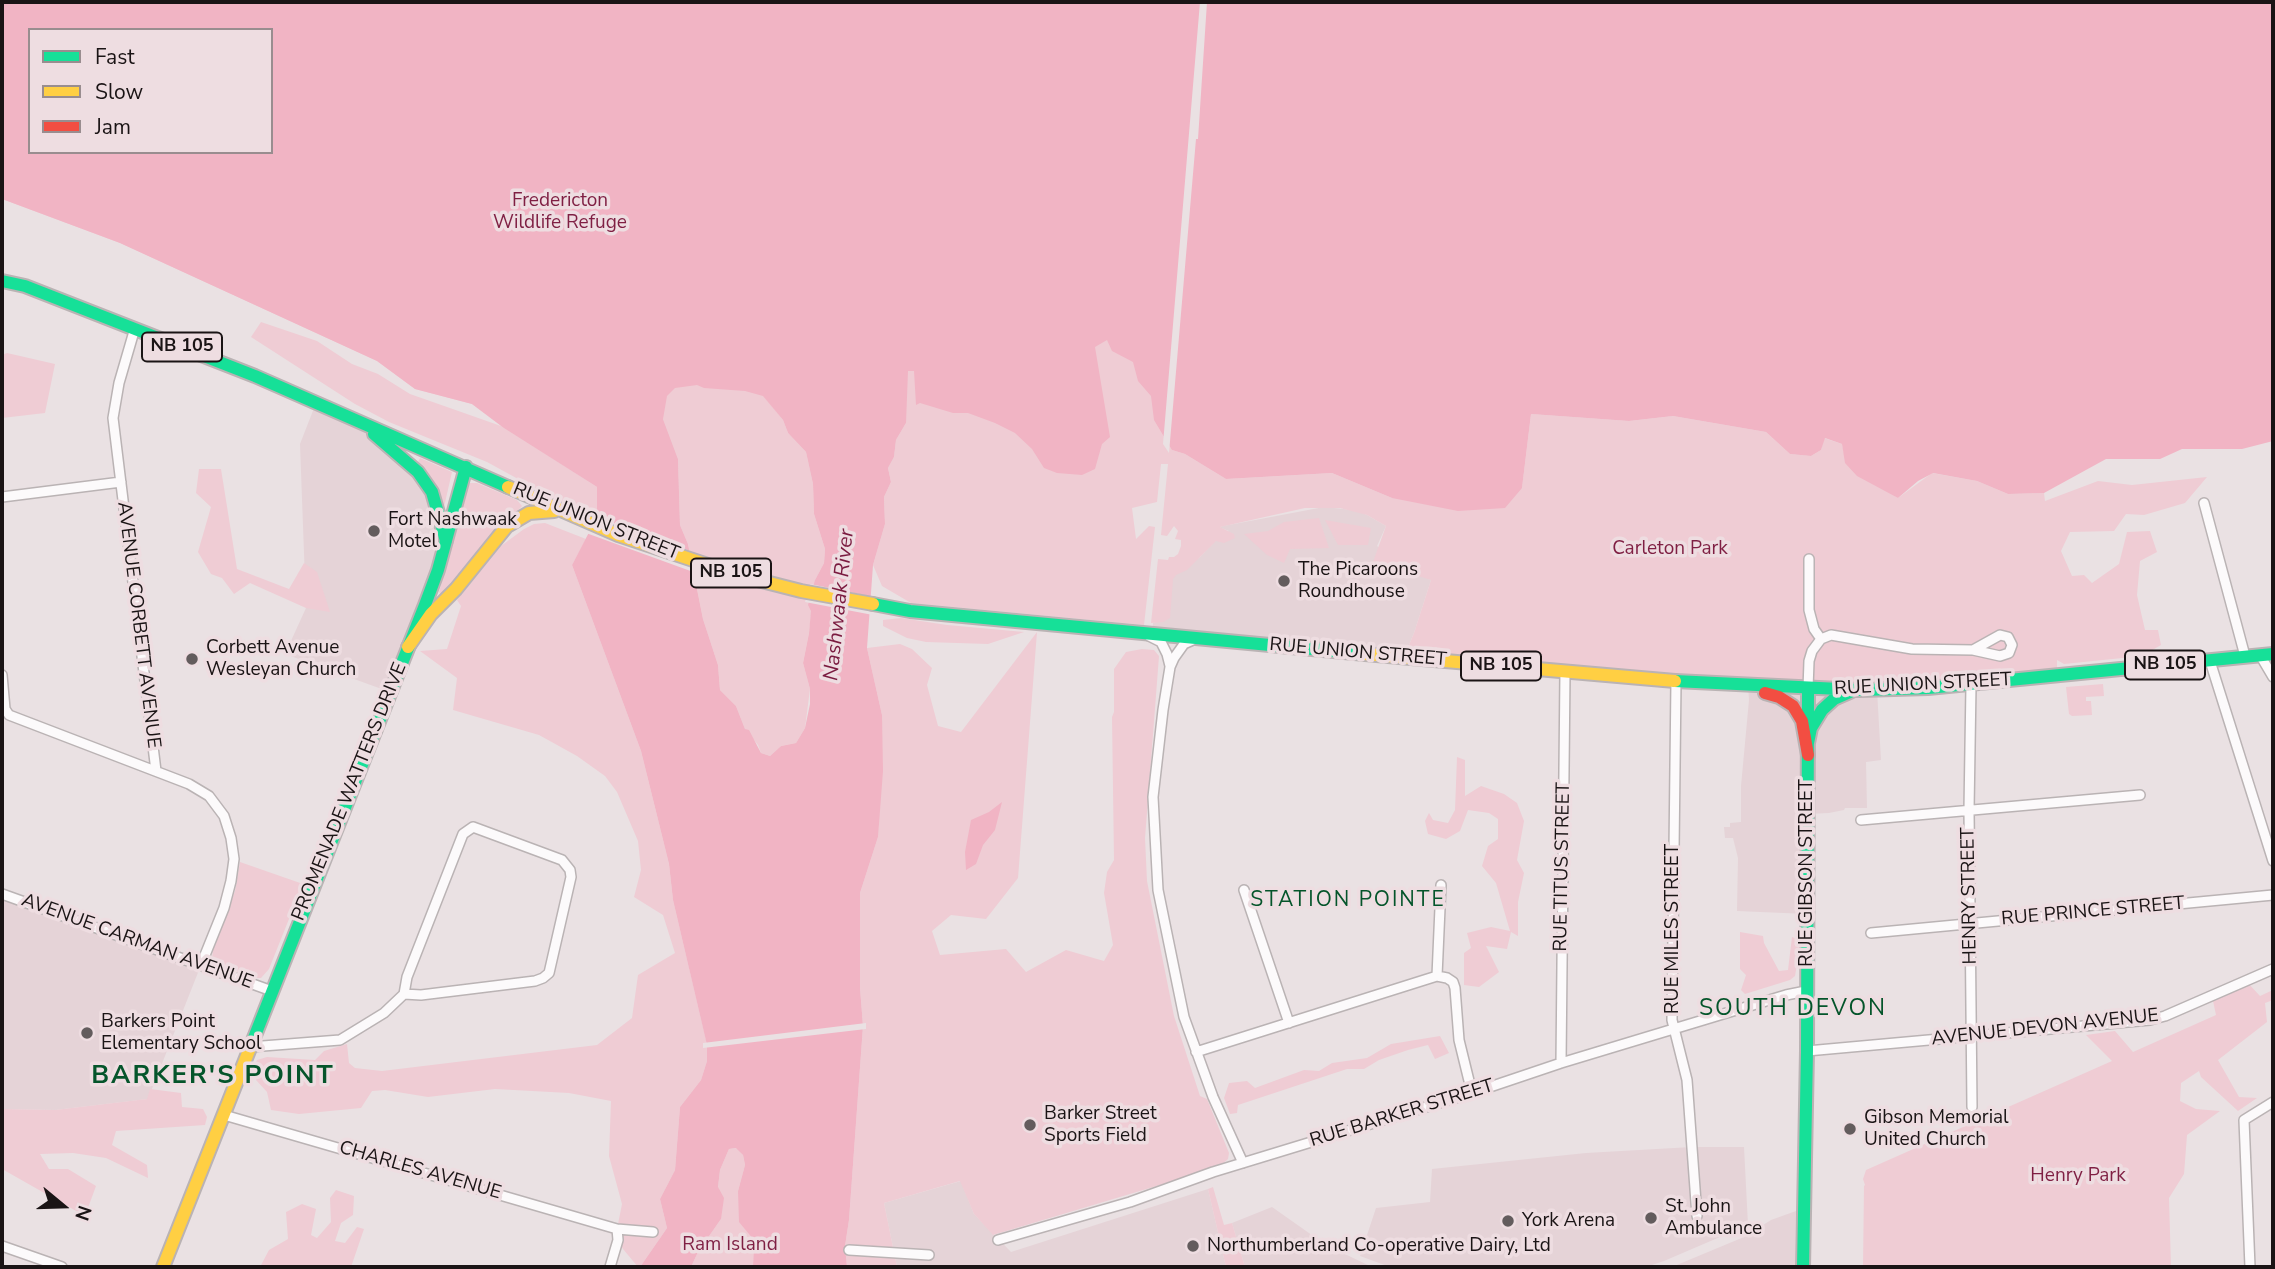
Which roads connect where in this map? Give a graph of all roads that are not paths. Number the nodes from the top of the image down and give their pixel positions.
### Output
1 (2, 281) edge
2 (135, 328) junction
3 (360, 422) junction
4 (466, 467) junction
5 (121, 482) junction
6 (2, 497) edge
7 (2204, 503) dead end
8 (559, 511) junction
9 (446, 541) junction
10 (1810, 559) dead end
11 (1147, 635) junction
12 (1195, 639) junction
13 (1821, 639) junction
14 (408, 647) junction
15 (1973, 650) dead end
16 (2267, 654) edge
17 (2245, 656) junction
18 (2210, 661) junction
19 (1170, 667) junction
20 (1565, 672) junction
21 (2, 676) edge
22 (2273, 677) edge
23 (1676, 681) junction
24 (1748, 685) junction
25 (1971, 685) junction
26 (1808, 689) junction
27 (1860, 690) junction
28 (1808, 755) junction
29 (156, 771) junction
30 (2140, 795) dead end
31 (1969, 810) junction
32 (1861, 820) dead end
33 (2273, 861) edge
34 (1441, 885) dead end
35 (1244, 890) dead end
36 (2, 894) edge
37 (2273, 895) edge
38 (1970, 924) junction
39 (1871, 933) dead end
40 (201, 965) junction
41 (2273, 969) edge
42 (1437, 976) junction
43 (272, 991) junction
44 (1806, 991) junction
45 (404, 994) junction
46 (1289, 1023) junction
47 (1674, 1029) junction
48 (1971, 1036) junction
49 (250, 1047) junction
50 (1807, 1051) junction
51 (1196, 1052) junction
52 (1561, 1063) junction
53 (1472, 1093) junction
54 (2273, 1102) edge
55 (1972, 1107) dead end
56 (224, 1115) junction
57 (1243, 1163) junction
58 (1697, 1216) dead end
59 (617, 1229) junction
60 (653, 1232) dead end
61 (998, 1240) dead end
62 (2, 1246) edge
63 (849, 1250) dead end
64 (929, 1255) dead end
65 (62, 1267) edge
66 (163, 1267) edge
67 (610, 1267) edge
68 (1803, 1267) edge
69 (2250, 1267) edge

1 - 2 main road, NB 105
2 - 3 main road, NB 105
2 - 5 street, AVENUE CORBETT AVENUE
3 - 4 main road, NB 105
3 - 9 main road
4 - 8 main road, RUE UNION STREET / NB 105
4 - 9 main road, PROMENADE WATTERS DRIVE
5 - 6 street
5 - 29 street, AVENUE CORBETT AVENUE
7 - 17 street
8 - 11 main road, RUE UNION STREET / NB 105
8 - 14 main road
9 - 14 main road, PROMENADE WATTERS DRIVE
10 - 13 street
11 - 12 main road, RUE UNION STREET / NB 105
11 - 19 street
12 - 19 street
12 - 20 main road, RUE UNION STREET / NB 105
13 - 15 street
13 - 26 street
14 - 43 main road, PROMENADE WATTERS DRIVE
16 - 17 main road, RUE UNION STREET / NB 105
16 - 22 street
17 - 18 main road, RUE UNION STREET / NB 105
18 - 25 main road, RUE UNION STREET / NB 105
18 - 33 street
19 - 51 street
20 - 23 main road, RUE UNION STREET / NB 105
20 - 52 street, RUE TITUS STREET
21 - 29 street
23 - 24 main road, RUE UNION STREET / NB 105
23 - 47 street, RUE MILES STREET
24 - 26 main road, RUE UNION STREET / NB 105
24 - 28 main road
25 - 27 main road, RUE UNION STREET / NB 105
25 - 31 street, HENRY STREET
26 - 27 main road, RUE UNION STREET / NB 105
26 - 28 main road, RUE GIBSON STREET
27 - 28 main road
28 - 44 main road, RUE GIBSON STREET
29 - 40 street, AVENUE CORBETT AVENUE
30 - 31 street
31 - 32 street
31 - 38 street, HENRY STREET
34 - 42 street
35 - 46 street
36 - 40 street, AVENUE CARMAN AVENUE
37 - 38 street, RUE PRINCE STREET
38 - 39 street, RUE PRINCE STREET
38 - 48 street, HENRY STREET
40 - 43 street, AVENUE CARMAN AVENUE
41 - 48 street, AVENUE DEVON AVENUE
42 - 46 street
42 - 53 street
43 - 49 main road, PROMENADE WATTERS DRIVE
44 - 47 street, RUE BARKER STREET
44 - 50 main road, RUE GIBSON STREET
45 - 45 street
45 - 49 street
46 - 51 street
47 - 52 street, RUE BARKER STREET
47 - 58 street, RUE MILES STREET
48 - 50 street, AVENUE DEVON AVENUE
48 - 55 street, HENRY STREET
49 - 56 main road, PROMENADE WATTERS DRIVE
50 - 68 main road, RUE GIBSON STREET
51 - 57 street
52 - 53 street, RUE BARKER STREET
53 - 57 street, RUE BARKER STREET
54 - 69 street
56 - 59 street, CHARLES AVENUE
56 - 66 main road, PROMENADE WATTERS DRIVE
57 - 61 street, RUE BARKER STREET
59 - 60 street, CHARLES AVENUE
59 - 67 street
62 - 65 street
63 - 64 street

